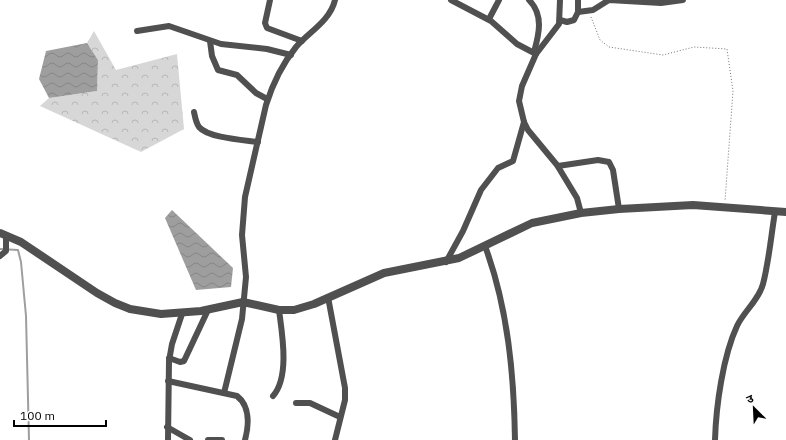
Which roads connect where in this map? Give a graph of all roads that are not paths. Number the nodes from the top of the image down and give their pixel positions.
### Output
1 (270, 0) edge
2 (335, 0) edge
3 (451, 0) edge
4 (499, 0) edge
5 (529, 0) edge
6 (560, 0) edge
7 (578, 0) edge
8 (683, 0) edge
9 (635, 1) edge
10 (578, 12) junction
11 (489, 19) junction
12 (560, 20) junction
13 (137, 31) dead end
14 (210, 41) junction
15 (302, 41) junction
16 (535, 53) junction
17 (291, 55) junction
18 (267, 99) junction
19 (194, 112) dead end
20 (524, 122) junction
21 (258, 142) junction
22 (558, 166) junction
23 (619, 209) junction
24 (775, 212) junction
25 (786, 212) edge
26 (581, 214) junction
27 (4, 237) edge
28 (485, 246) junction
29 (0, 256) edge
30 (446, 262) junction
31 (328, 297) junction
32 (243, 302) junction
33 (208, 310) junction
34 (279, 310) junction
35 (182, 314) junction
36 (169, 358) junction
37 (168, 381) junction
38 (224, 392) junction
39 (273, 396) dead end
40 (296, 403) dead end
41 (340, 417) junction
42 (167, 427) junction
43 (168, 440) edge
44 (190, 440) edge
45 (208, 440) edge
46 (222, 440) edge
47 (245, 440) edge
48 (335, 440) edge
49 (514, 440) edge
50 (715, 440) edge

1 - 15 street
2 - 15 street
3 - 11 street
4 - 11 street
5 - 16 street
6 - 12 street
7 - 10 street
8 - 9 street
9 - 10 street
10 - 12 street
11 - 16 street
12 - 16 street
13 - 14 street
14 - 17 street
14 - 18 street
15 - 17 street
16 - 20 street
17 - 18 street
18 - 21 street
19 - 21 street
20 - 22 street
20 - 30 street
21 - 32 street
22 - 23 street
22 - 26 street
23 - 24 street
23 - 26 street
24 - 25 street
24 - 50 street
26 - 28 street
27 - 29 street
27 - 35 street
28 - 30 street
28 - 49 street
30 - 31 street
31 - 34 street
31 - 41 street
32 - 33 street
32 - 34 street
32 - 38 street
33 - 35 street
33 - 36 street
34 - 39 street
35 - 36 street
36 - 37 street
37 - 38 street
37 - 42 street
38 - 47 street
40 - 41 street
41 - 48 street
42 - 43 street
42 - 44 street
45 - 46 street

